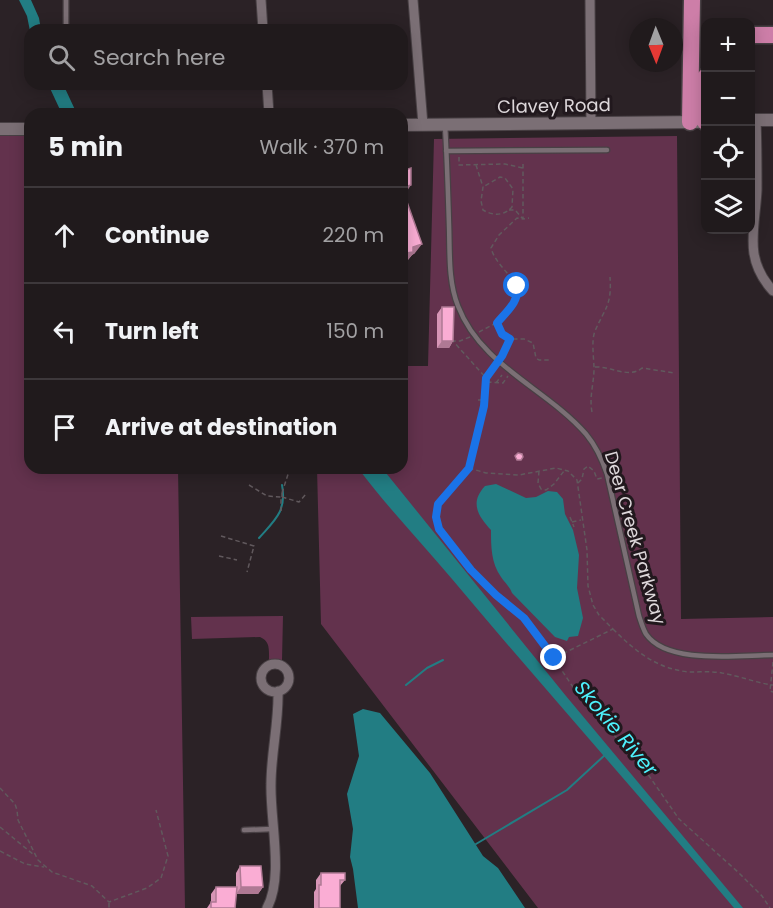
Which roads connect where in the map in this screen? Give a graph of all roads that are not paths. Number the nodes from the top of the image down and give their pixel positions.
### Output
1 (66, 0) edge
2 (261, 0) edge
3 (413, 0) edge
4 (590, 0) edge
5 (692, 0) edge
6 (66, 24) edge
7 (263, 24) edge
8 (755, 35) edge
9 (773, 35) edge
10 (267, 90) edge
11 (269, 108) edge
12 (755, 120) edge
13 (773, 120) edge
14 (700, 122) edge
15 (591, 124) junction
16 (408, 125) edge
17 (423, 125) junction
18 (445, 125) junction
19 (753, 126) edge
20 (0, 129) edge
21 (24, 129) edge
22 (607, 150) dead end
23 (447, 151) junction
24 (773, 291) edge
25 (773, 655) edge
26 (278, 691) dead end
27 (272, 829) junction
28 (244, 830) dead end
29 (267, 908) edge

1 - 6 lane
2 - 7 street
3 - 17 street
4 - 15 street
5 - 14 highway
8 - 9 highway
10 - 11 street
12 - 13 main road
14 - 15 main road, Clavey Road
15 - 18 main road, Clavey Road
16 - 17 main road, Clavey Road
17 - 18 main road, Clavey Road
18 - 23 lane, Deer Creek Parkway
19 - 24 street
20 - 21 main road
22 - 23 lane
23 - 25 lane, Deer Creek Parkway
26 - 27 street
27 - 28 lane
27 - 29 street

